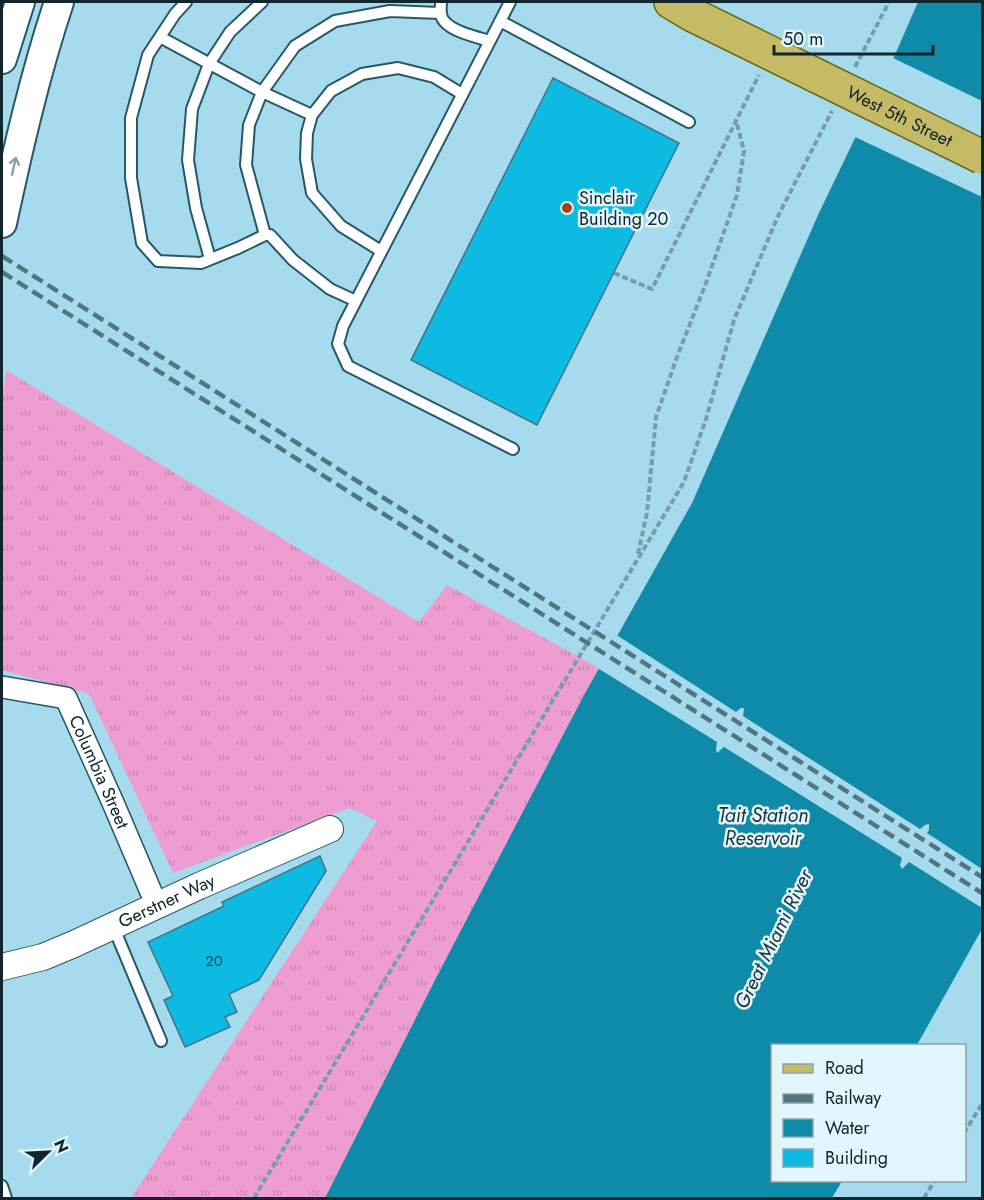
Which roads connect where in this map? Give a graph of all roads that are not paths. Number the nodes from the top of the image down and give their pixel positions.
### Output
1 (20, 2) edge
2 (58, 2) edge
3 (186, 2) edge
4 (262, 2) edge
5 (510, 2) edge
6 (671, 2) edge
7 (441, 7) edge
8 (500, 21) junction
9 (160, 37) junction
10 (490, 41) junction
11 (2, 59) edge
12 (209, 64) junction
13 (262, 92) junction
14 (462, 94) junction
15 (312, 116) junction
16 (689, 122) dead end
17 (982, 157) edge
18 (2, 223) edge
19 (265, 235) junction
20 (381, 251) junction
21 (210, 259) junction
22 (356, 301) junction
23 (513, 449) dead end
24 (2, 687) edge
25 (330, 829) dead end
26 (157, 906) junction
27 (113, 926) junction
28 (2, 968) edge
29 (161, 1041) dead end
30 (2, 1186) edge
31 (6, 1198) edge

1 - 11 main road
18 -> 2 main road
3 - 9 lane
4 - 12 lane
5 - 8 lane
6 - 17 main road, West 5th Street, bridge
7 - 10 lane
7 - 13 lane
8 - 10 lane
8 - 16 lane
9 - 12 lane
9 - 21 lane
10 - 14 lane
12 - 13 lane
12 - 21 lane
13 - 15 lane
13 - 19 lane
14 - 15 lane
14 - 20 lane
15 - 20 lane
19 - 21 lane
19 - 22 lane
20 - 22 lane
22 - 23 lane
24 - 26 street, Columbia Street
25 - 26 street, Gerstner Way
26 - 27 street, Gerstner Way
27 - 28 street, Gerstner Way
27 - 29 lane
30 - 31 lane

